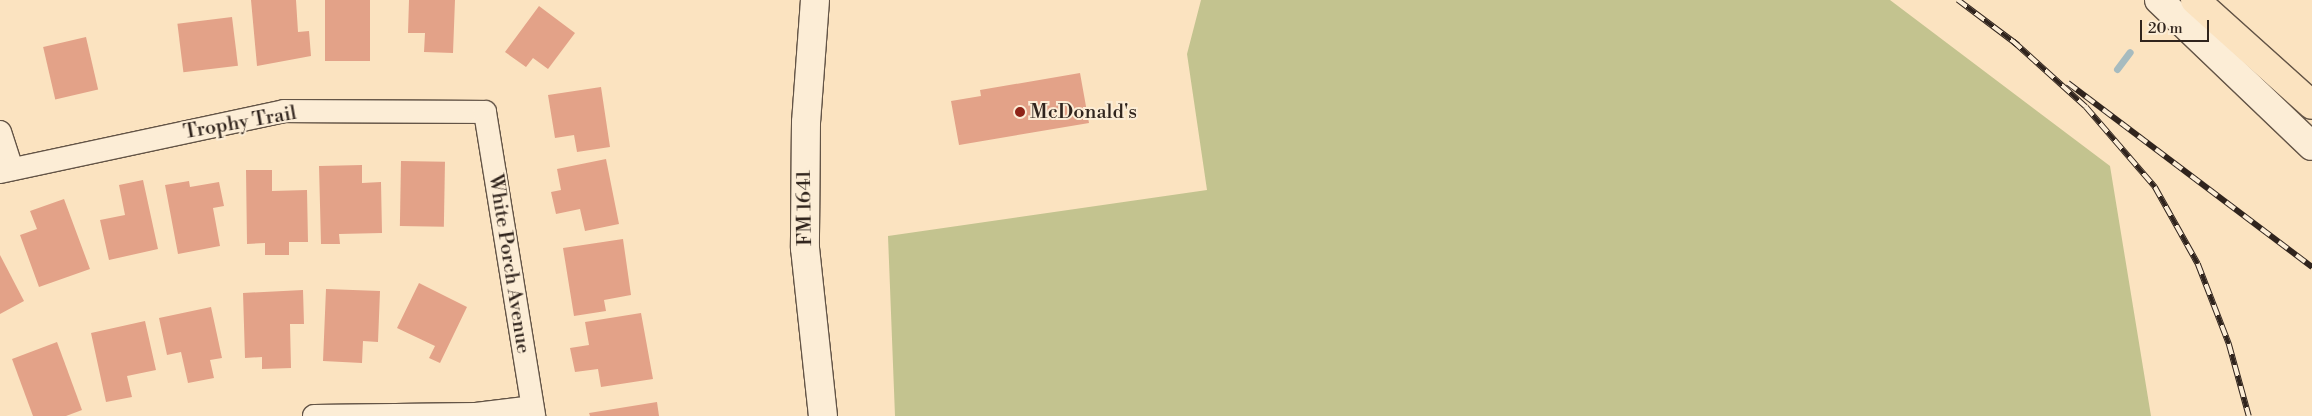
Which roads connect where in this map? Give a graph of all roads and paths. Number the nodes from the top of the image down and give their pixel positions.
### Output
1 (815, 0) edge
2 (2159, 0) edge
3 (2196, 0) edge
4 (2312, 105) edge
5 (484, 112) joint
6 (0, 132) edge
7 (2312, 146) edge
8 (6, 170) edge
9 (533, 412) edge
10 (314, 416) edge
11 (822, 416) edge

1 - 11 main road, FM 1641 / FM 1641
2 - 7 main road
3 - 4 highway
5 - 8 street, Trophy Trail
5 - 9 street, White Porch Avenue
6 - 8 street
9 - 10 street

